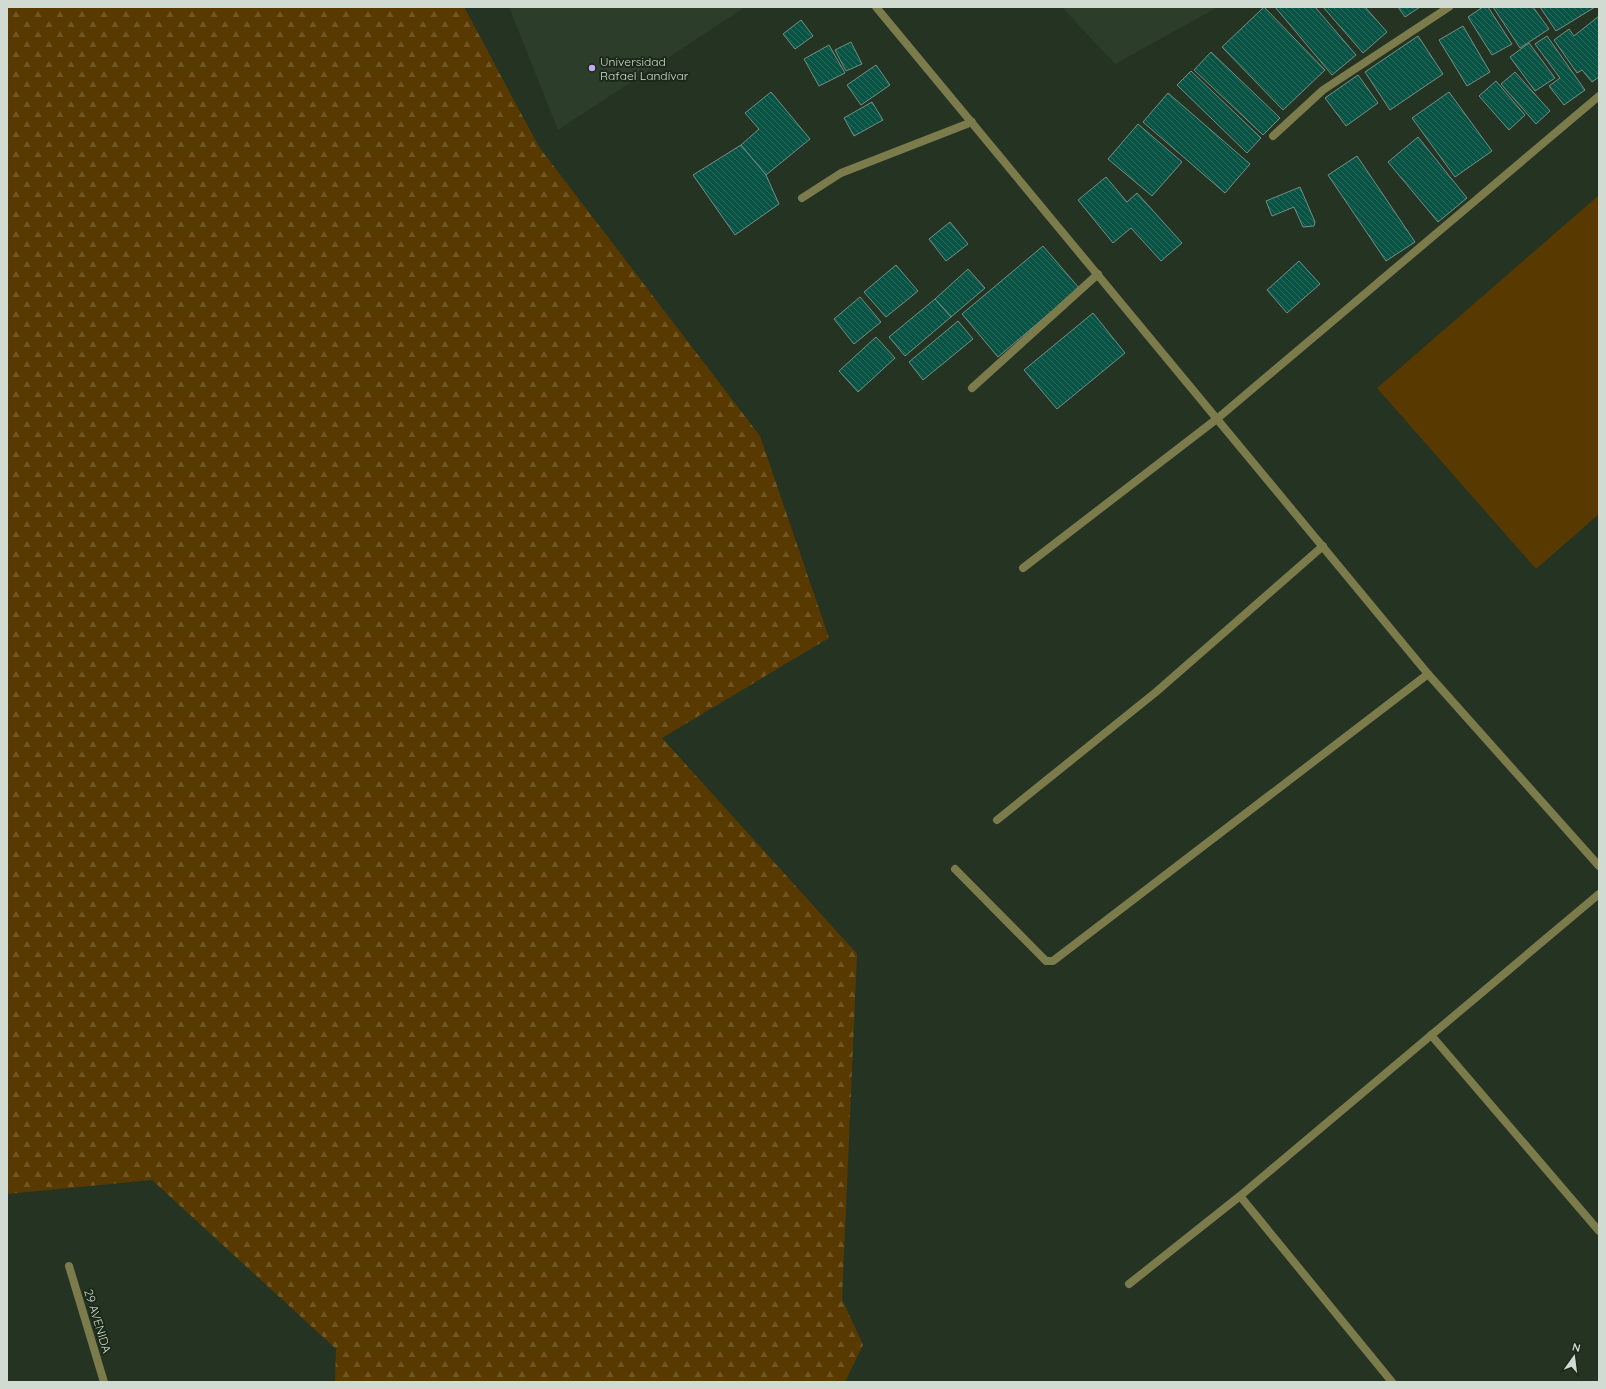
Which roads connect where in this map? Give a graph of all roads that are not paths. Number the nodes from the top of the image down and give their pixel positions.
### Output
1 (876, 7) edge
2 (1449, 7) edge
3 (1599, 96) edge
4 (972, 122) junction
5 (1273, 136) dead end
6 (802, 198) dead end
7 (1098, 274) junction
8 (972, 388) dead end
9 (1218, 418) junction
10 (1323, 546) junction
11 (1023, 568) dead end
12 (1428, 674) junction
13 (997, 820) dead end
14 (1599, 866) edge
15 (955, 870) dead end
16 (1599, 894) edge
17 (1431, 1035) junction
18 (1240, 1196) junction
19 (1599, 1232) edge
20 (69, 1266) dead end
21 (1129, 1284) dead end
22 (104, 1382) edge
23 (1392, 1382) edge

1 - 4 street
2 - 5 street
3 - 9 street
4 - 6 street
4 - 7 street
7 - 8 street
7 - 9 street
9 - 10 street
9 - 11 street
10 - 12 street
10 - 13 street
12 - 14 street
12 - 15 street
16 - 17 street
17 - 18 street
17 - 19 street
18 - 21 street
18 - 23 street
20 - 22 street, 29 AVENIDA

